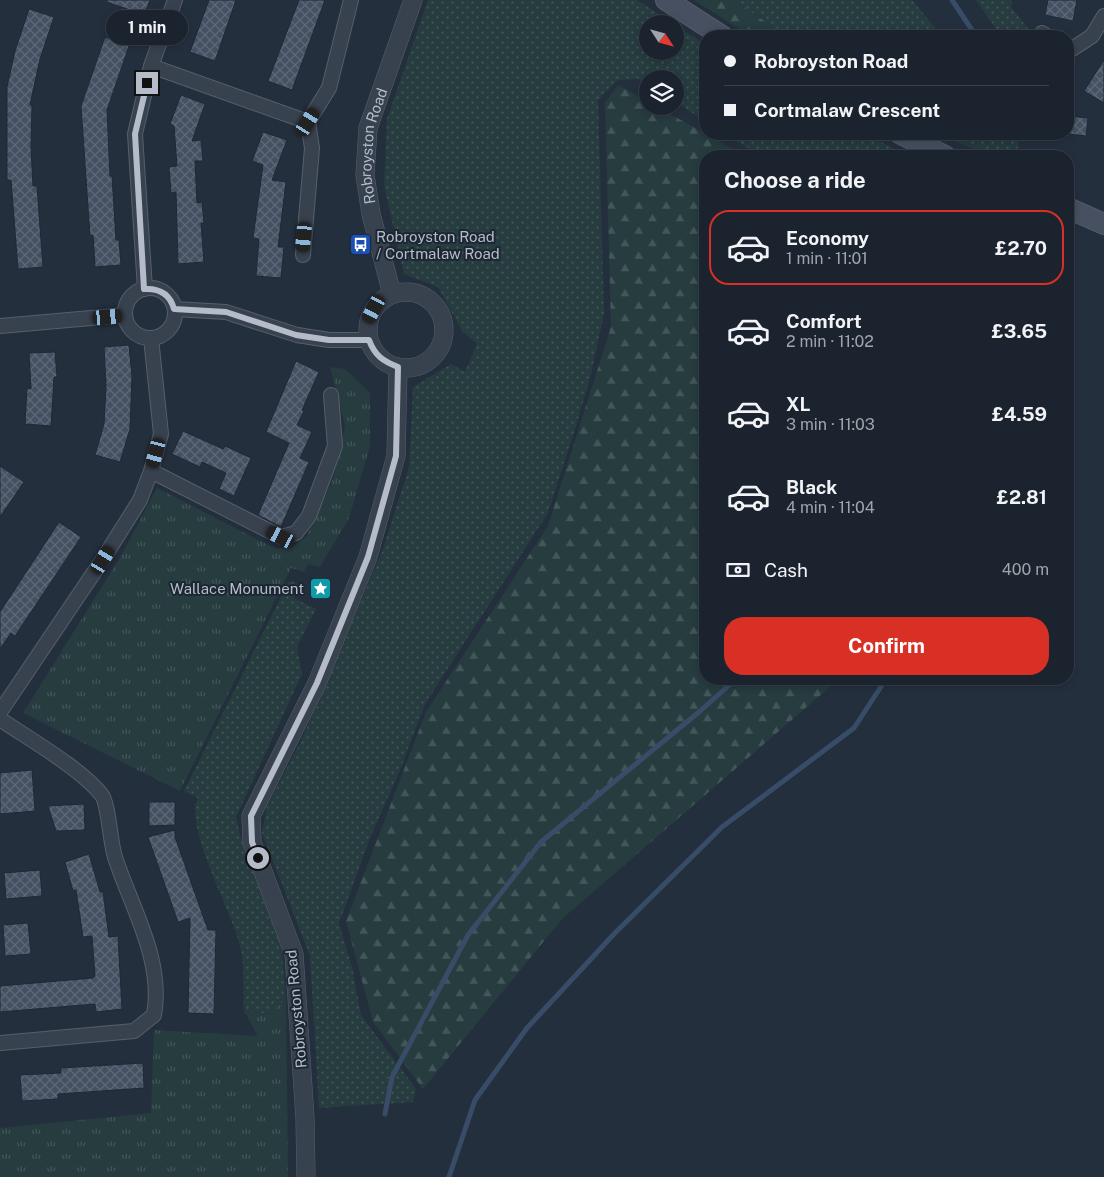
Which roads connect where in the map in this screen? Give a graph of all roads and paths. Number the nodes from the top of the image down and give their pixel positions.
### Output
1 (174, 0) edge
2 (351, 0) edge
3 (413, 0) edge
4 (666, 0) edge
5 (1104, 16) edge
6 (713, 30) edge
7 (1074, 49) edge
8 (151, 66) junction
9 (308, 122) junction
10 (913, 140) edge
11 (933, 150) edge
12 (1074, 211) edge
13 (1104, 224) edge
14 (303, 255) dead end
15 (144, 289) junction
16 (392, 294) junction
17 (174, 309) junction
18 (125, 315) junction
19 (0, 326) edge
20 (152, 338) junction
21 (369, 340) junction
22 (398, 367) junction
23 (331, 395) dead end
24 (151, 471) junction
25 (0, 712) edge
26 (0, 719) edge
27 (0, 1043) edge
28 (306, 1177) edge

1 - 8 street
2 - 9 street
3 - 16 street, Robroyston Road
4 - 6 main road
5 - 7 street
8 - 9 street
8 - 15 street
9 - 14 street
10 - 11 main road
12 - 13 main road
15 - 17 street
15 - 18 street
16 - 21 street
16 - 22 street
17 - 20 street
17 - 21 street
18 - 19 street
18 - 20 street
20 - 24 street
21 - 22 street
22 - 28 street, Robroyston Road
23 - 24 street
24 - 25 street
26 - 27 street

